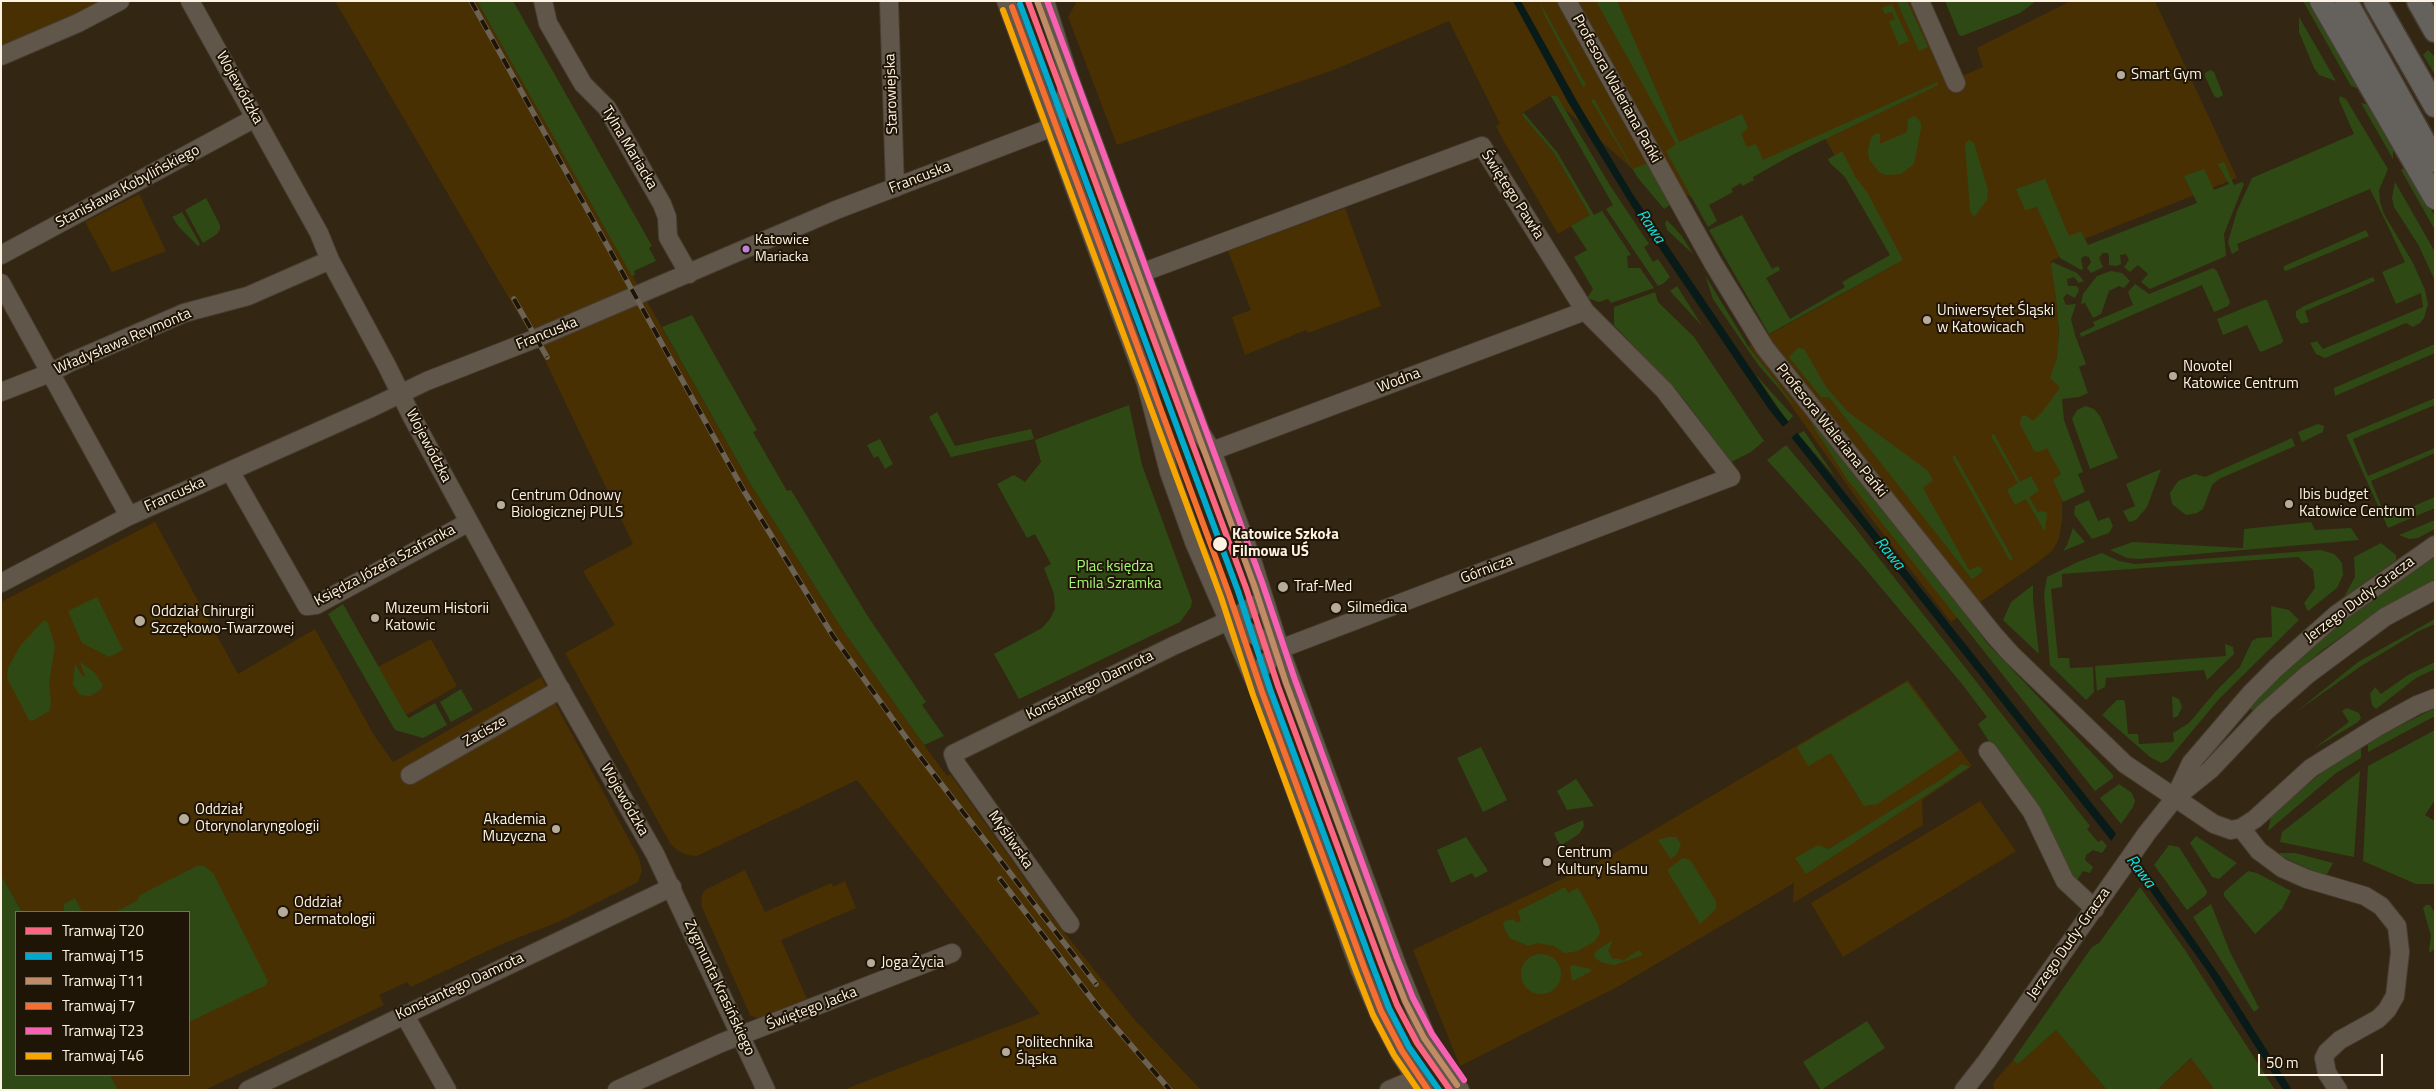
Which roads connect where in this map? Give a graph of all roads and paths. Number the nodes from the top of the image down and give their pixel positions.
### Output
1 (120, 1) edge
2 (190, 1) edge
3 (543, 1) edge
4 (889, 1) edge
5 (1006, 1) edge
6 (1045, 1) edge
7 (1567, 1) edge
8 (1920, 1) edge
9 (2321, 1) edge
10 (2346, 1) edge
11 (2375, 1) edge
12 (2418, 1) edge
13 (2435, 32) edge
14 (1, 56) edge
15 (1069, 77) junction
16 (1956, 83) dead end
17 (2435, 106) edge
18 (256, 118) junction
19 (1053, 127) junction
20 (2435, 161) edge
21 (895, 188) junction
22 (2435, 198) edge
23 (1, 255) edge
24 (330, 260) junction
25 (1142, 272) junction
26 (688, 274) junction
27 (1, 283) edge
28 (1585, 311) junction
29 (50, 373) junction
30 (1, 392) edge
31 (400, 394) junction
32 (1212, 451) junction
33 (230, 471) junction
34 (1731, 477) joint
35 (129, 516) junction
36 (469, 522) junction
37 (2435, 545) edge
38 (1, 583) edge
39 (2435, 590) edge
40 (1264, 600) junction
41 (1228, 621) junction
42 (1280, 649) junction
43 (1253, 677) junction
44 (561, 690) junction
45 (2435, 698) edge
46 (1988, 751) dead end
47 (953, 754) joint
48 (410, 775) dead end
49 (2175, 798) junction
50 (2241, 828) junction
51 (672, 887) junction
52 (2095, 909) junction
53 (1070, 924) dead end
54 (952, 954) dead end
55 (404, 1014) junction
56 (740, 1036) junction
57 (1419, 1084) edge
58 (248, 1090) edge
59 (447, 1090) edge
60 (617, 1090) edge
61 (766, 1090) edge
62 (1389, 1090) edge
63 (1460, 1090) edge
64 (1964, 1090) edge
65 (2338, 1090) edge

1 - 14 street
2 - 18 street, Wojewódzka
3 - 26 street, Tylna Mariacka
4 - 21 street, Starowiejska
5 - 19 street
6 - 15 street
7 - 49 street, Profesora Waleriana Pańki
8 - 16 street
9 - 22 main road
10 - 20 main road
11 - 17 main road
12 - 13 main road
15 - 19 street
15 - 25 street
18 - 23 street, Stanisława Kobylińskiego
18 - 24 street, Wojewódzka
19 - 21 street, Francuska
19 - 41 street
21 - 26 street, Francuska
24 - 29 street, Władysława Reymonta
24 - 31 street, Wojewódzka
25 - 28 street, Świętego Pawła
25 - 32 street
26 - 31 street, Francuska
27 - 29 street
28 - 32 street, Wodna
28 - 34 street, Świętego Pawła
29 - 30 street, Władysława Reymonta
29 - 35 street
31 - 33 street, Francuska
31 - 36 street, Wojewódzka
32 - 40 street
33 - 35 street, Francuska
33 - 36 street, Księdza Józefa Szafranka
34 - 42 street, Górnicza
35 - 38 street, Francuska
36 - 44 street, Wojewódzka
37 - 49 street, Jerzego Dudy-Gracza
39 - 49 street, Jerzego Dudy-Gracza
40 - 41 street, Konstantego Damrota
40 - 42 street
41 - 42 street
41 - 43 street
41 - 47 street, Konstantego Damrota
42 - 43 street, Górnicza
42 - 63 street
43 - 57 street
44 - 48 street, Zacisze
44 - 51 street, Wojewódzka
45 - 50 street
46 - 52 street
47 - 53 street, Myśliwska
49 - 50 street, Profesora Waleriana Pańki
49 - 52 street, Jerzego Dudy-Gracza
50 - 65 street
51 - 55 street, Konstantego Damrota
51 - 56 street, Zygmunta Krasińskiego
52 - 64 street, Jerzego Dudy-Gracza
54 - 56 street, Świętego Jacka
55 - 58 street, Konstantego Damrota
55 - 59 street
56 - 60 street, Świętego Jacka
56 - 61 street, Zygmunta Krasińskiego
57 - 62 street

